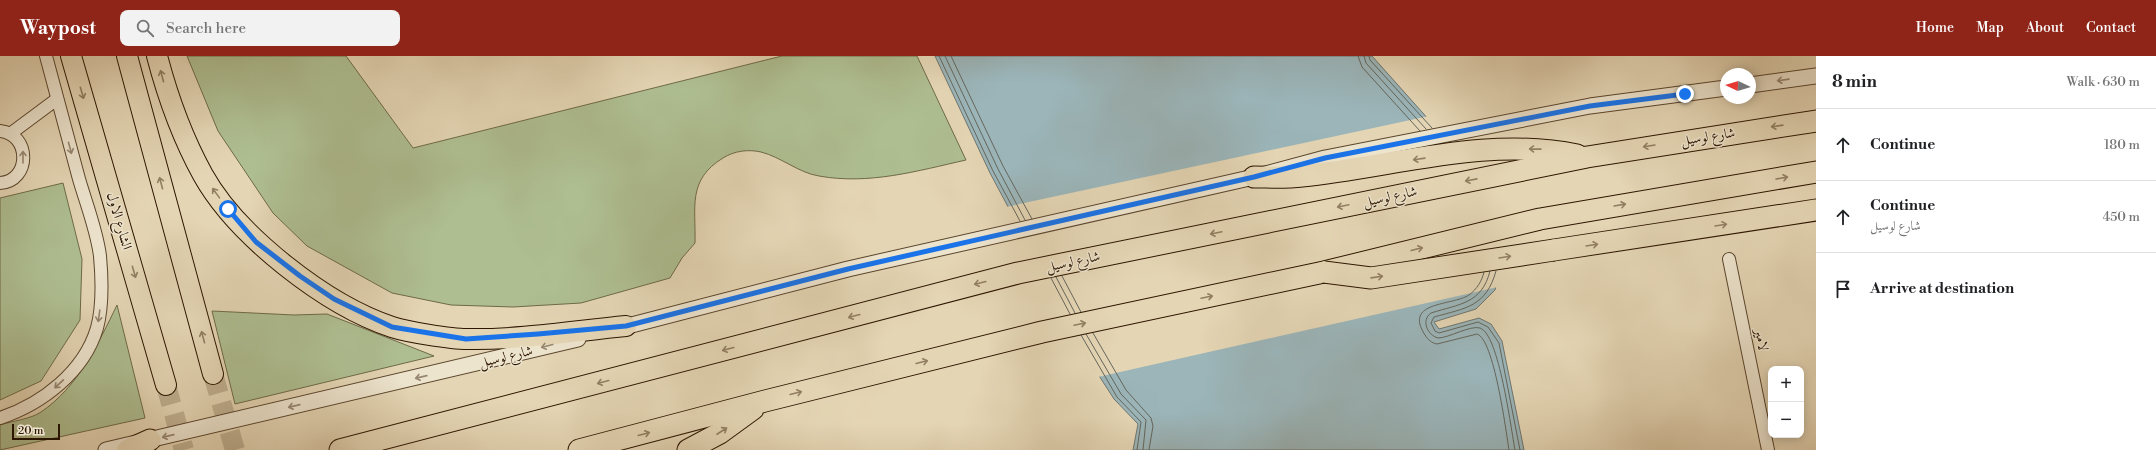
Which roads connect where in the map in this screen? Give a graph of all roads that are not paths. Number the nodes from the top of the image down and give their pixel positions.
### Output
1 (46, 56) edge
2 (71, 56) edge
3 (127, 56) edge
4 (157, 56) edge
5 (1816, 76) edge
6 (1756, 84) edge
7 (1720, 89) edge
8 (57, 99) junction
9 (1816, 121) edge
10 (5, 133) edge
11 (1587, 157) junction
12 (1816, 172) edge
13 (1254, 177) junction
14 (0, 183) edge
15 (1816, 210) edge
16 (1729, 259) dead end
17 (1324, 272) junction
18 (626, 326) junction
19 (213, 374) tunnel mouth
20 (166, 385) tunnel mouth
21 (765, 401) junction
22 (0, 418) edge
23 (150, 440) junction
24 (106, 450) edge
25 (128, 450) edge
26 (340, 450) edge
27 (579, 450) edge
28 (688, 450) edge
29 (1768, 450) edge

1 - 8 street, الشارع الاول
2 -> 20 main road, الشارع الاول
19 -> 3 main road
18 -> 4 main road
5 -> 6 street
7 - 13 street, شارع لوسيل
8 - 10 street
8 -> 22 street, الشارع الاول
9 -> 11 highway, شارع لوسيل
14 -> 10 street
11 -> 13 highway
11 -> 26 highway, شارع لوسيل
17 -> 12 highway
13 - 18 street, شارع لوسيل
17 -> 15 highway, bridge
16 - 29 street, لامير
21 -> 17 highway
18 -> 23 street, شارع لوسيل
27 -> 21 highway
28 -> 21 highway
23 - 24 street, شارع لوسيل
23 - 25 highway

